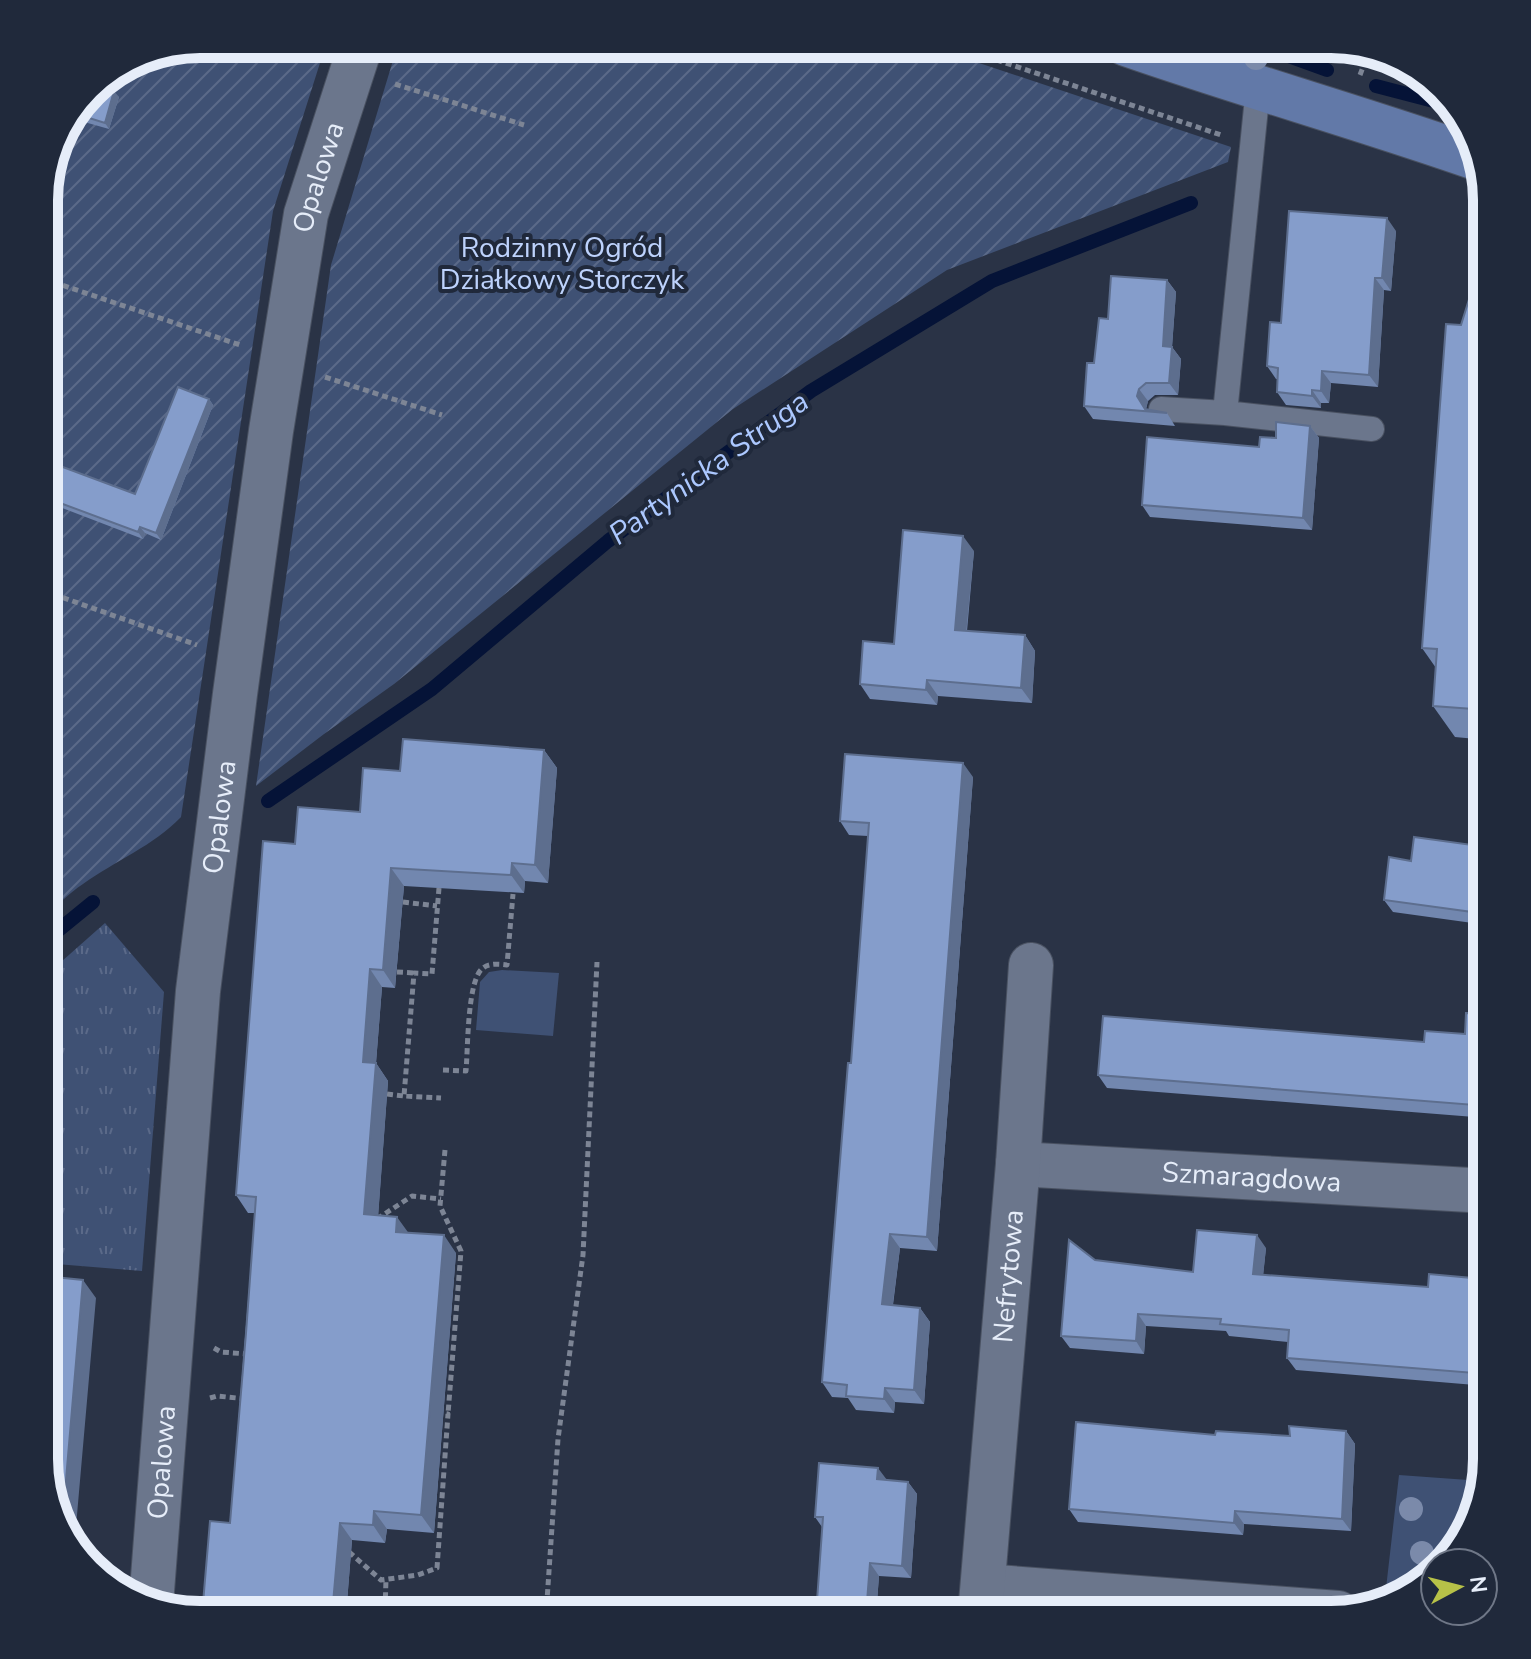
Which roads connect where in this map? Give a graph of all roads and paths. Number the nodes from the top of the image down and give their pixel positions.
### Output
1 (345, 58) edge
2 (991, 58) edge
3 (1188, 58) edge
4 (1258, 88) junction
5 (524, 125) dead end
6 (1233, 139) dead end
7 (1465, 154) edge
8 (58, 284) edge
9 (245, 347) dead end
10 (315, 375) dead end
11 (1161, 409) edge
12 (1225, 413) junction
13 (442, 415) dead end
14 (1372, 429) dead end
15 (58, 596) edge
16 (198, 646) dead end
17 (439, 888) edge
18 (513, 894) edge
19 (403, 902) edge
20 (437, 906) junction
21 (597, 962) dead end
22 (1031, 965) dead end
23 (397, 972) dead end
24 (414, 973) junction
25 (443, 1070) dead end
26 (387, 1094) dead end
27 (404, 1096) junction
28 (441, 1098) dead end
29 (445, 1150) dead end
30 (1018, 1164) junction
31 (1473, 1190) edge
32 (441, 1199) junction
33 (375, 1220) edge
34 (209, 1345) dead end
35 (252, 1354) edge
36 (436, 1370) edge
37 (451, 1371) junction
38 (203, 1400) dead end
39 (256, 1400) edge
40 (433, 1413) edge
41 (448, 1414) junction
42 (348, 1551) edge
43 (386, 1580) junction
44 (152, 1592) edge
45 (982, 1600) edge
46 (385, 1601) edge
47 (547, 1601) edge
48 (1009, 1601) edge

1 - 5 path
1 - 44 street, Opalowa
2 - 6 path
3 - 4 street
4 - 7 street
4 - 12 lane
8 - 9 path
10 - 13 path
11 - 12 lane
12 - 14 lane
15 - 16 path
17 - 20 path
18 - 25 path
19 - 20 path
20 - 24 path
21 - 47 path
22 - 30 street, Nefrytowa
23 - 24 path
24 - 27 path
26 - 27 path
27 - 28 path
29 - 32 path
30 - 31 street, Szmaragdowa
30 - 45 street, Nefrytowa
32 - 33 path
32 - 37 path
34 - 35 path
36 - 37 path
37 - 41 path
38 - 39 path
40 - 41 path
41 - 43 path
42 - 43 path
43 - 46 path
45 - 48 street, Nefrytowa

